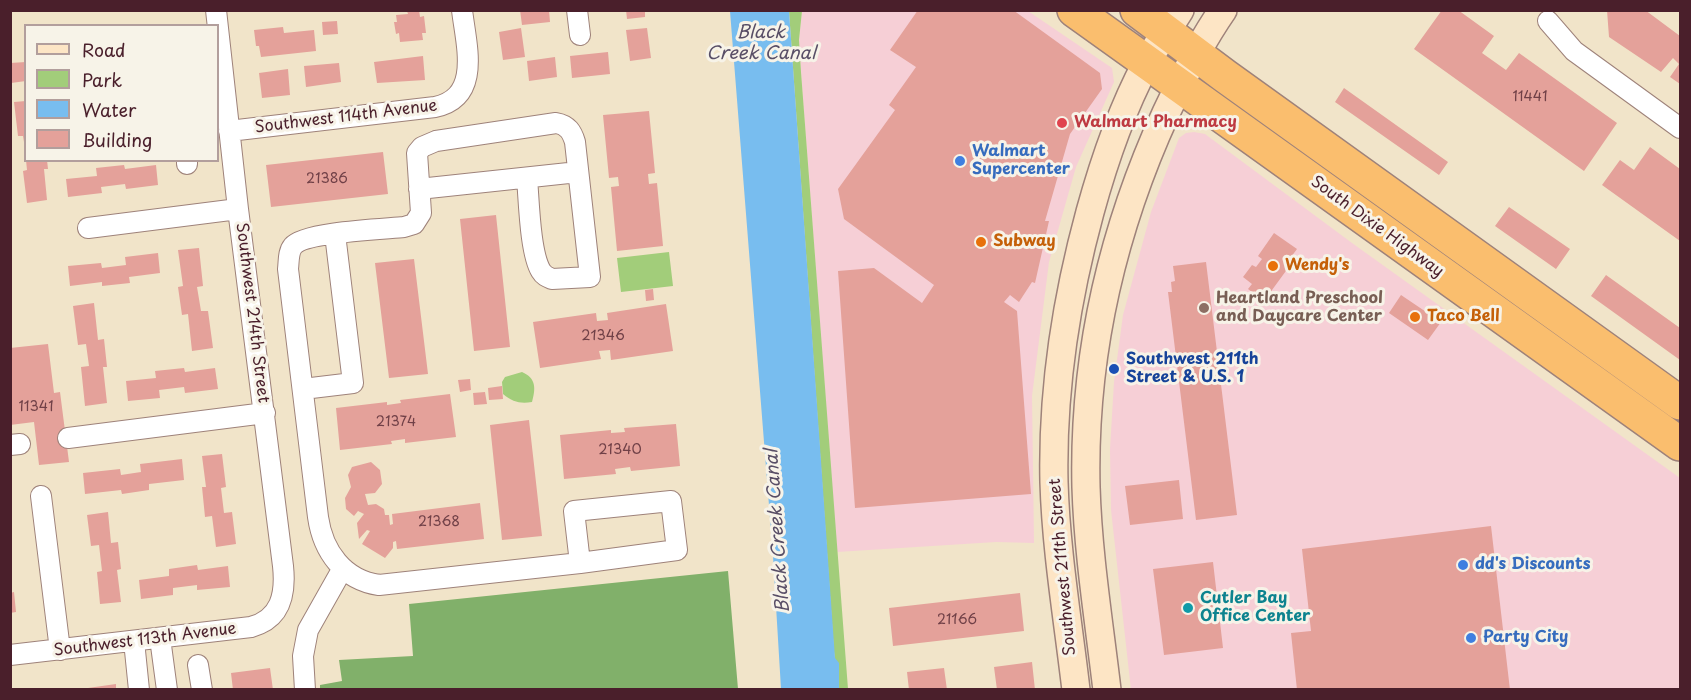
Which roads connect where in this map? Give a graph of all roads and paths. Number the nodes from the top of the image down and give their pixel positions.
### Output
1 (462, 10) edge
2 (577, 10) edge
3 (1074, 10) edge
4 (1137, 10) edge
5 (1224, 10) edge
6 (1173, 21) edge
7 (1548, 21) dead end
8 (580, 35) dead end
9 (1195, 54) junction
10 (1147, 62) junction
11 (220, 67) edge
12 (1179, 86) junction
13 (1680, 128) edge
14 (229, 131) junction
15 (578, 172) junction
16 (527, 178) junction
17 (419, 189) junction
18 (238, 209) junction
19 (88, 228) dead end
20 (335, 234) junction
21 (303, 389) junction
22 (1680, 403) edge
23 (265, 413) junction
24 (68, 438) dead end
25 (1680, 444) edge
26 (41, 496) dead end
27 (580, 563) junction
28 (343, 568) junction
29 (274, 614) joint
30 (160, 638) junction
31 (134, 641) junction
32 (60, 650) junction
33 (10, 655) edge
34 (198, 665) dead end
35 (140, 688) edge
36 (167, 690) edge
37 (202, 690) edge
38 (305, 690) edge
39 (1076, 690) edge
40 (1107, 690) edge

1 - 14 street, Southwest 114th Avenue
2 - 8 street
3 - 10 highway, South Dixie Highway
4 - 6 highway, South Dixie Highway
5 - 9 main road, Southwest 211th Street
6 - 9 highway, South Dixie Highway
6 - 10 main road, Southwest 211th Street
7 - 13 street
9 - 12 main road, Southwest 211th Street
9 - 22 highway, South Dixie Highway
10 - 12 highway, South Dixie Highway
10 - 39 main road, Southwest 211th Street
11 - 14 street, Southwest 214th Street
12 - 25 highway, South Dixie Highway
12 - 40 main road, Southwest 211th Street
14 - 18 street, Southwest 214th Street
15 - 16 street
15 - 16 street
15 - 17 street
16 - 17 street
17 - 20 street
18 - 19 street
18 - 23 street, Southwest 214th Street
20 - 21 street
20 - 21 street
21 - 28 street
23 - 24 street
23 - 29 street, Southwest 214th Street
26 - 32 street
27 - 27 street
27 - 28 street
28 - 38 street
29 - 30 street, Southwest 113th Avenue
30 - 31 street, Southwest 113th Avenue
30 - 36 street
31 - 32 street, Southwest 113th Avenue
31 - 35 street
32 - 33 street, Southwest 113th Avenue
34 - 37 street

